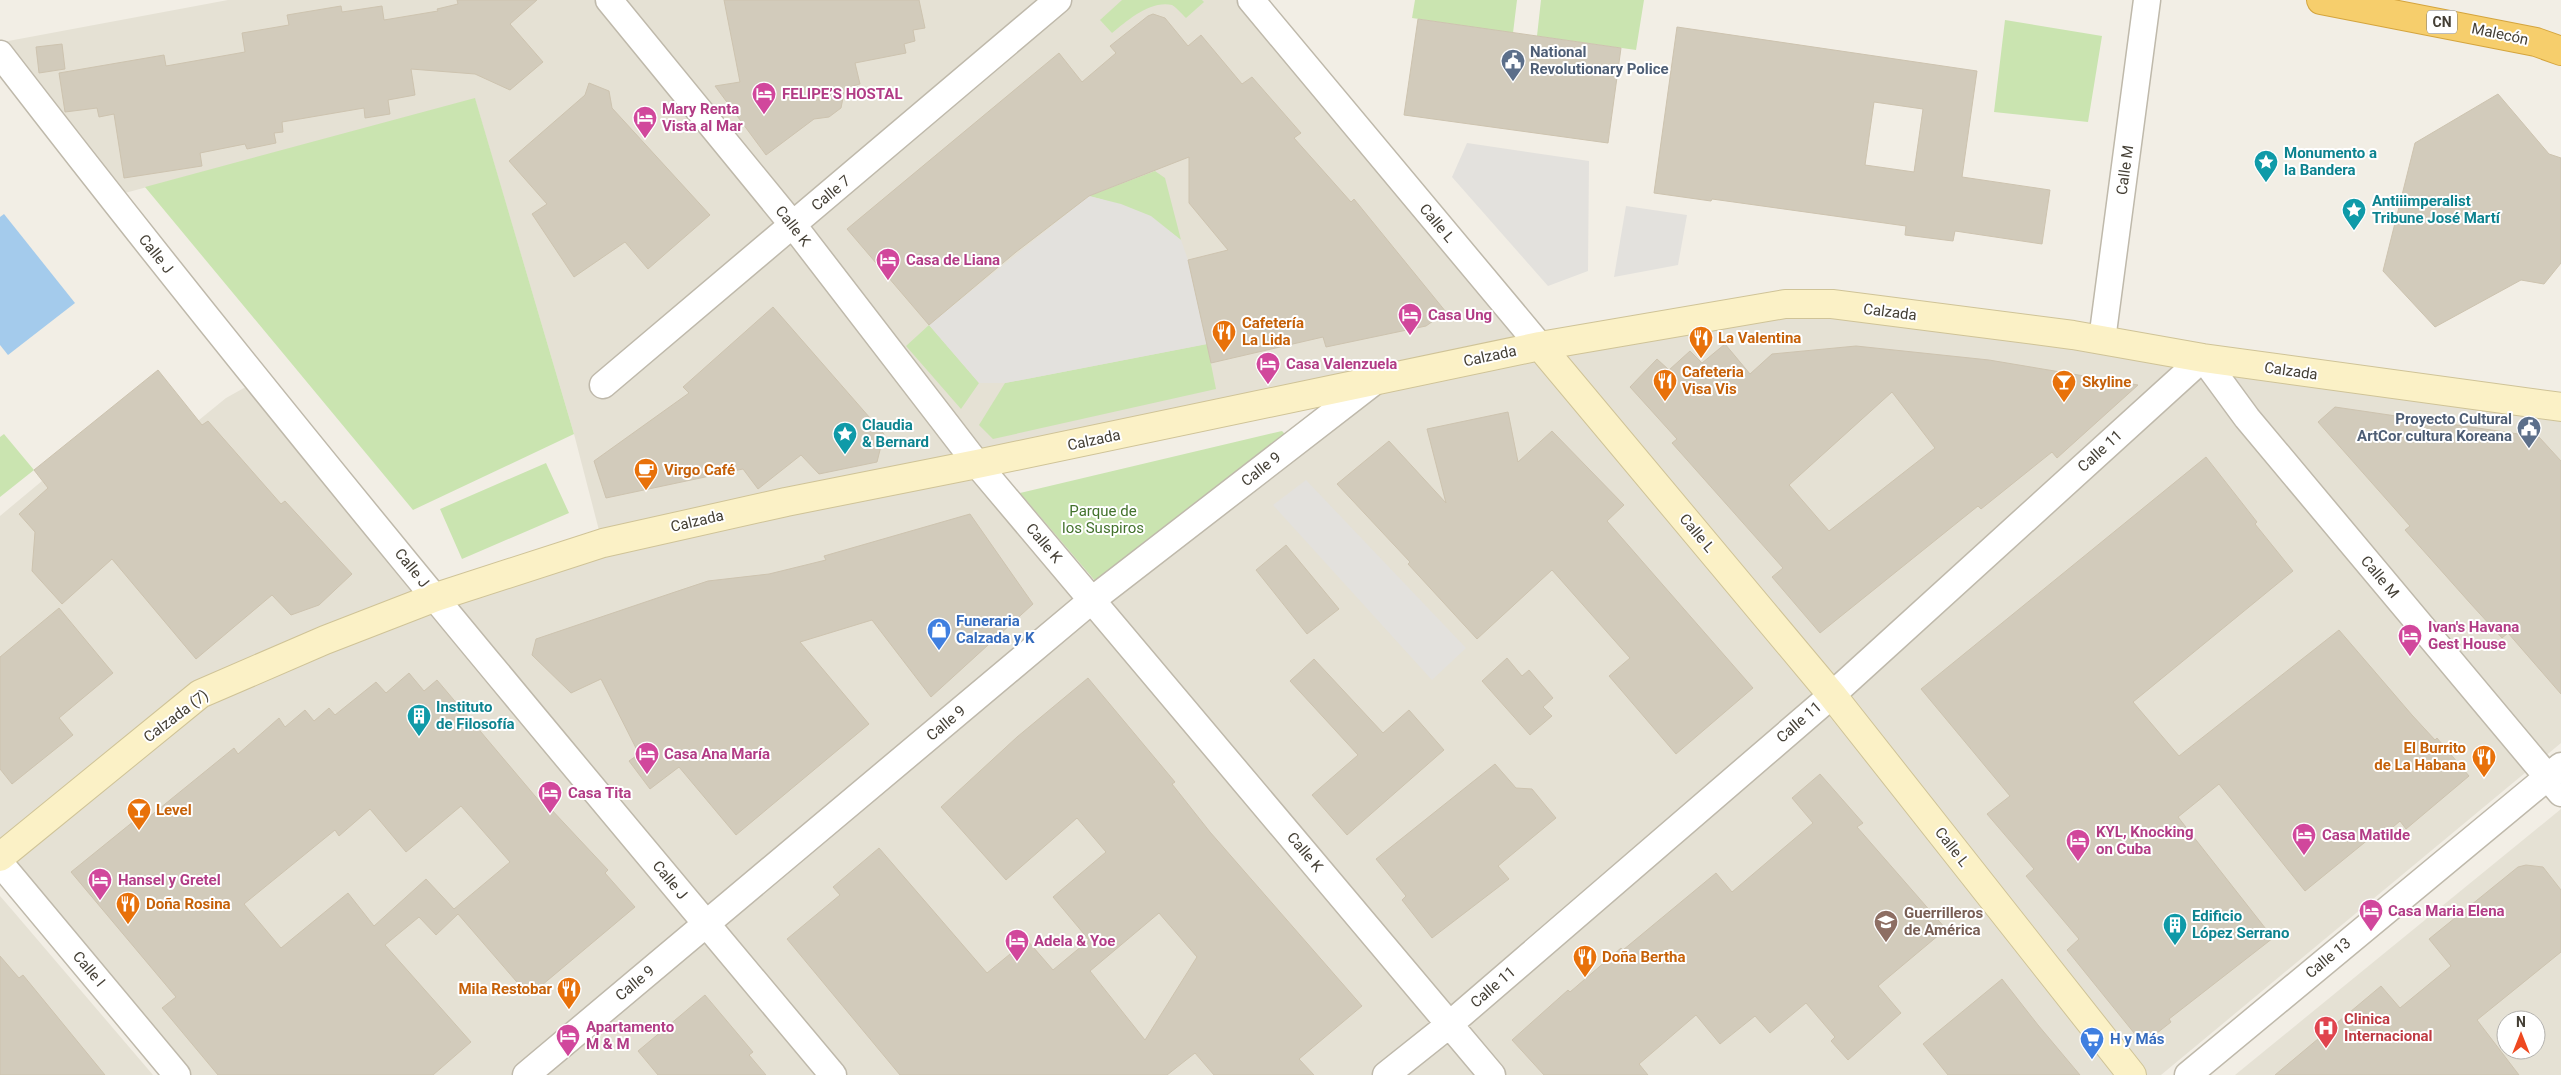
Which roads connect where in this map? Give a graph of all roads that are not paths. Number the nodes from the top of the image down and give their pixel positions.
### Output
1 (609, 0) edge
2 (1058, 0) edge
3 (1251, 0) edge
4 (2147, 0) edge
5 (2321, 0) edge
6 (2561, 51) edge
7 (0, 54) edge
8 (793, 225) junction
9 (2102, 340) junction
10 (1540, 346) junction
11 (2203, 358) junction
12 (1375, 381) junction
13 (602, 385) dead end
14 (2561, 407) edge
15 (977, 464) junction
16 (436, 597) junction
17 (1092, 600) junction
18 (1832, 695) junction
19 (2556, 778) edge
20 (0, 858) edge
21 (0, 863) edge
22 (706, 924) junction
23 (1450, 1024) junction
24 (177, 1075) edge
25 (526, 1075) edge
26 (833, 1075) edge
27 (1386, 1075) edge
28 (1492, 1075) edge
29 (2132, 1075) edge
30 (2188, 1075) edge

1 - 8 street, Calle K
2 - 8 street, Calle 7
3 - 10 street, Calle L
4 - 9 street, Calle M
5 - 6 highway, Malecón / CN
7 - 16 street, Calle J
8 - 13 street, Calle 7
8 - 15 street, Calle K
9 - 10 main road, Calzada
9 - 11 main road, Calzada
10 - 12 main road, Calzada
10 - 18 main road, Calle L
11 - 14 main road, Calzada
11 - 18 street, Calle 11
11 - 19 street, Calle M
12 - 15 main road, Calzada
12 - 17 street, Calle 9
15 - 16 main road, Calzada
15 - 17 street, Calle K
16 - 20 main road, Calzada (7)
16 - 22 street, Calle J
17 - 22 street, Calle 9
17 - 23 street, Calle K
18 - 23 street, Calle 11
18 - 29 main road, Calle L
19 - 30 street, Calle 13
21 - 24 street, Calle I
22 - 25 street, Calle 9
22 - 26 street, Calle J
23 - 27 street, Calle 11
23 - 28 street, Calle K

